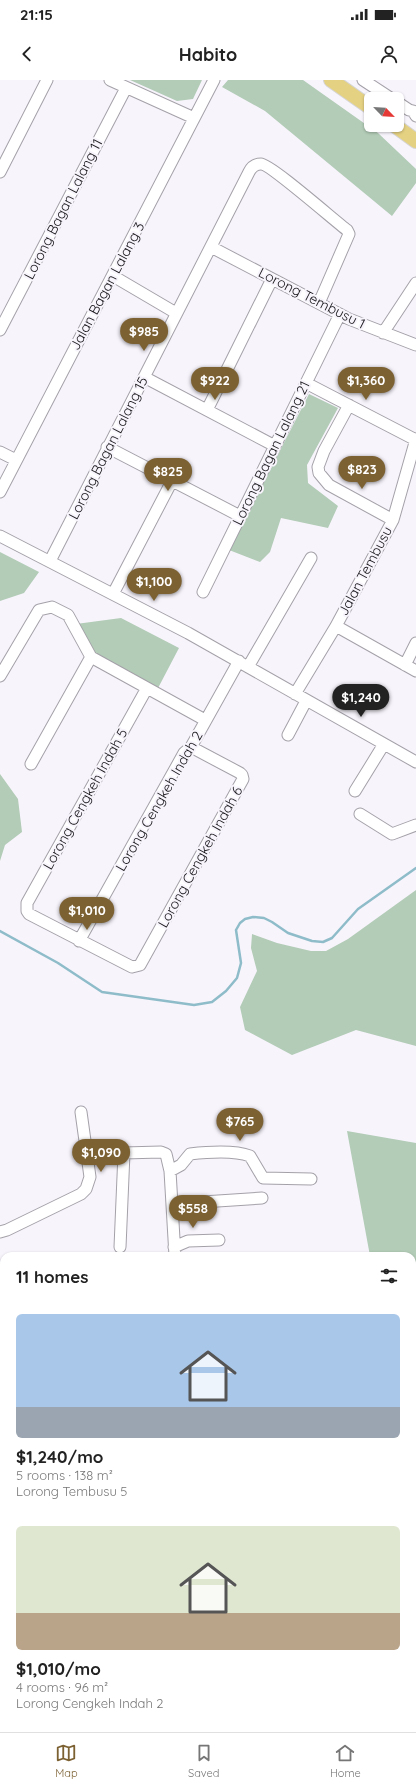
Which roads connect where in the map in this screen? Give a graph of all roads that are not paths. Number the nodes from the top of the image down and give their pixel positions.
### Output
1 (47, 80) edge
2 (110, 80) edge
3 (214, 80) edge
4 (363, 80) edge
5 (335, 81) edge
6 (126, 88) junction
7 (381, 92) edge
8 (364, 103) edge
9 (404, 107) edge
10 (415, 111) edge
11 (194, 118) junction
12 (404, 131) edge
13 (416, 139) edge
14 (0, 172) edge
15 (211, 247) junction
16 (113, 276) junction
17 (272, 279) junction
18 (416, 283) edge
19 (319, 303) junction
20 (176, 313) junction
21 (340, 314) junction
22 (0, 330) edge
23 (383, 333) junction
24 (416, 344) edge
25 (144, 377) junction
26 (306, 383) junction
27 (349, 405) junction
28 (207, 410) junction
29 (416, 440) edge
30 (275, 446) junction
31 (107, 447) junction
32 (0, 452) edge
33 (16, 460) junction
34 (172, 480) junction
35 (0, 492) edge
36 (240, 516) junction
37 (393, 520) junction
38 (0, 536) edge
39 (311, 558) dead end
40 (50, 561) junction
41 (203, 592) dead end
42 (113, 594) junction
43 (336, 626) junction
44 (416, 643) edge
45 (91, 657) junction
46 (243, 664) junction
47 (405, 665) junction
48 (416, 671) edge
49 (0, 676) edge
50 (147, 688) junction
51 (295, 694) junction
52 (306, 700) junction
53 (205, 720) junction
54 (288, 735) dead end
55 (384, 744) junction
56 (190, 747) junction
57 (416, 762) edge
58 (31, 764) dead end
59 (356, 791) dead end
60 (360, 814) dead end
61 (416, 825) edge
62 (80, 941) junction
63 (81, 1112) dead end
64 (124, 1153) junction
65 (86, 1154) junction
66 (170, 1171) junction
67 (311, 1178) dead end
68 (262, 1198) dead end
69 (172, 1204) junction
70 (0, 1232) edge
71 (219, 1240) dead end
72 (120, 1247) dead end
73 (174, 1252) edge

1 - 14 street
2 - 6 street
3 - 11 street, Jalan Bagan Lalang 3
4 - 7 street
5 - 8 main road
6 - 11 street
6 - 22 street, Lorong Bagan Lalang 11
9 - 10 street
11 - 16 street, Jalan Bagan Lalang 3
12 - 13 main road
15 - 17 street, Lorong Tembusu 1
15 - 19 street, Lorong Bagan Lalang 15
15 - 20 street, Lorong Bagan Lalang 15
16 - 20 street
16 - 33 street, Jalan Bagan Lalang 3
17 - 19 street, Lorong Tembusu 1
17 - 28 street
18 - 23 street
19 - 21 street, Lorong Tembusu 1
20 - 25 street, Lorong Bagan Lalang 15
21 - 23 street, Lorong Tembusu 1
21 - 26 street, Lorong Bagan Lalang 21
23 - 24 street, Lorong Tembusu 1
25 - 28 street
25 - 31 street, Lorong Bagan Lalang 15
26 - 27 street
26 - 30 street, Lorong Bagan Lalang 21
27 - 29 street
27 - 37 street
28 - 30 street
29 - 37 street, Jalan Tembusu
30 - 36 street, Lorong Bagan Lalang 21
31 - 34 street
31 - 40 street, Lorong Bagan Lalang 15
32 - 33 street
33 - 35 street, Jalan Bagan Lalang 3
34 - 36 street
34 - 42 street
36 - 41 street, Lorong Bagan Lalang 21
37 - 43 street, Jalan Tembusu
38 - 40 street
39 - 46 street, Lorong Cengkeh Indah 2
40 - 42 street
42 - 46 street
43 - 47 street
43 - 51 street, Jalan Tembusu
44 - 47 street
45 - 49 street
45 - 50 street
45 - 58 street
46 - 51 street
46 - 53 street, Lorong Cengkeh Indah 2
47 - 48 street
50 - 53 street
50 - 62 street, Lorong Cengkeh Indah 5
51 - 52 street
52 - 54 street
52 - 55 street
53 - 56 street, Lorong Cengkeh Indah 2
55 - 57 street
55 - 59 street
56 - 62 street, Lorong Cengkeh Indah 2
56 - 62 street, Lorong Cengkeh Indah 6
60 - 61 street
63 - 65 street
64 - 65 street
64 - 66 street
64 - 72 street
65 - 70 street
66 - 67 street
66 - 69 street
68 - 69 street
69 - 73 street
71 - 73 street

